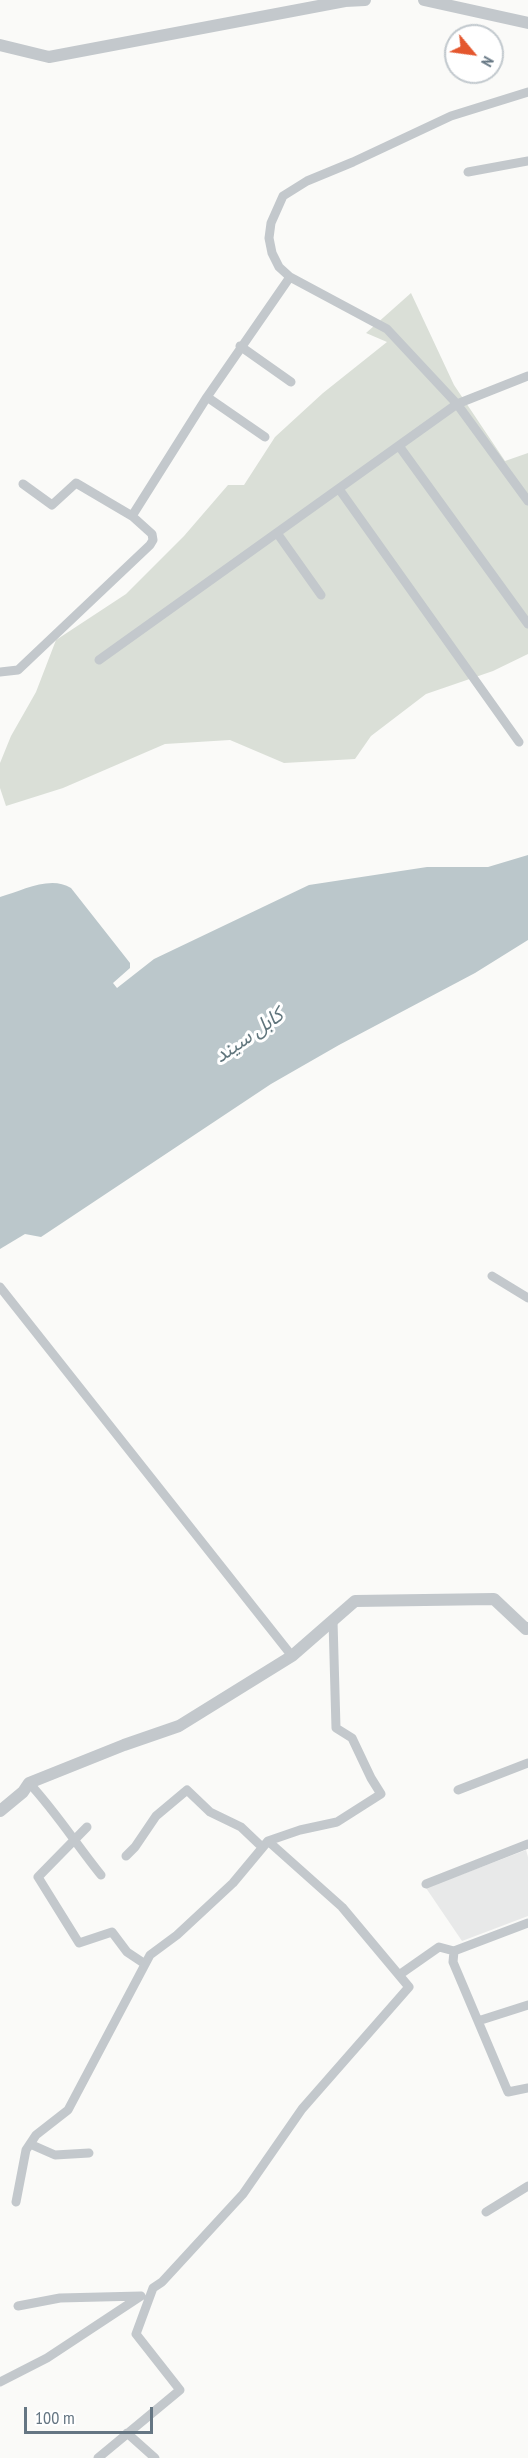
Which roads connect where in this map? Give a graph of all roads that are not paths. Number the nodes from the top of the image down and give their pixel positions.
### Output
1 (365, 0) edge
2 (424, 0) edge
3 (528, 23) edge
4 (0, 45) edge
5 (528, 92) edge
6 (528, 162) edge
7 (468, 172) dead end
8 (290, 277) junction
9 (240, 346) junction
10 (528, 376) edge
11 (291, 382) dead end
12 (207, 397) junction
13 (457, 404) junction
14 (266, 437) dead end
15 (399, 446) junction
16 (23, 484) dead end
17 (339, 489) junction
18 (528, 501) edge
19 (132, 516) junction
20 (277, 533) junction
21 (321, 595) dead end
22 (528, 624) edge
23 (99, 660) dead end
24 (0, 672) edge
25 (519, 742) dead end
26 (492, 1276) dead end
27 (0, 1287) edge
28 (528, 1298) edge
29 (333, 1621) junction
30 (528, 1628) edge
31 (292, 1656) junction
32 (528, 1763) edge
33 (29, 1783) junction
34 (458, 1790) dead end
35 (0, 1811) edge
36 (87, 1827) dead end
37 (74, 1840) junction
38 (265, 1844) junction
39 (528, 1844) edge
40 (126, 1856) dead end
41 (101, 1875) dead end
42 (426, 1884) dead end
43 (528, 1923) edge
44 (454, 1951) junction
45 (145, 1964) junction
46 (399, 1975) junction
47 (528, 2005) edge
48 (478, 2021) junction
49 (528, 2088) edge
50 (30, 2144) junction
51 (89, 2153) dead end
52 (528, 2186) edge
53 (16, 2202) dead end
54 (486, 2212) dead end
55 (145, 2296) junction
56 (18, 2306) dead end
57 (0, 2382) edge
58 (127, 2433) junction
59 (98, 2458) edge
60 (155, 2458) edge

1 - 4 street
2 - 3 street
5 - 8 street
6 - 7 street
8 - 9 street
8 - 13 street
9 - 11 street
9 - 12 street
10 - 13 street
12 - 14 street
12 - 19 street
13 - 15 street
13 - 18 street
15 - 17 street
15 - 22 street
16 - 19 street
17 - 20 street
17 - 25 street
19 - 24 street
20 - 21 street
20 - 23 street
26 - 28 street
27 - 31 street
29 - 30 street
29 - 31 street
29 - 38 street
31 - 33 street
32 - 34 street
33 - 35 street
33 - 37 street
36 - 37 street
37 - 41 street
37 - 45 street
38 - 40 street
38 - 45 street
38 - 46 street
39 - 42 street
43 - 44 street
44 - 46 street
44 - 48 street
45 - 50 street
46 - 55 street
47 - 48 street
48 - 49 street
50 - 51 street
50 - 53 street
52 - 54 street
55 - 56 street
55 - 57 street
55 - 58 street
58 - 59 street
58 - 60 street

